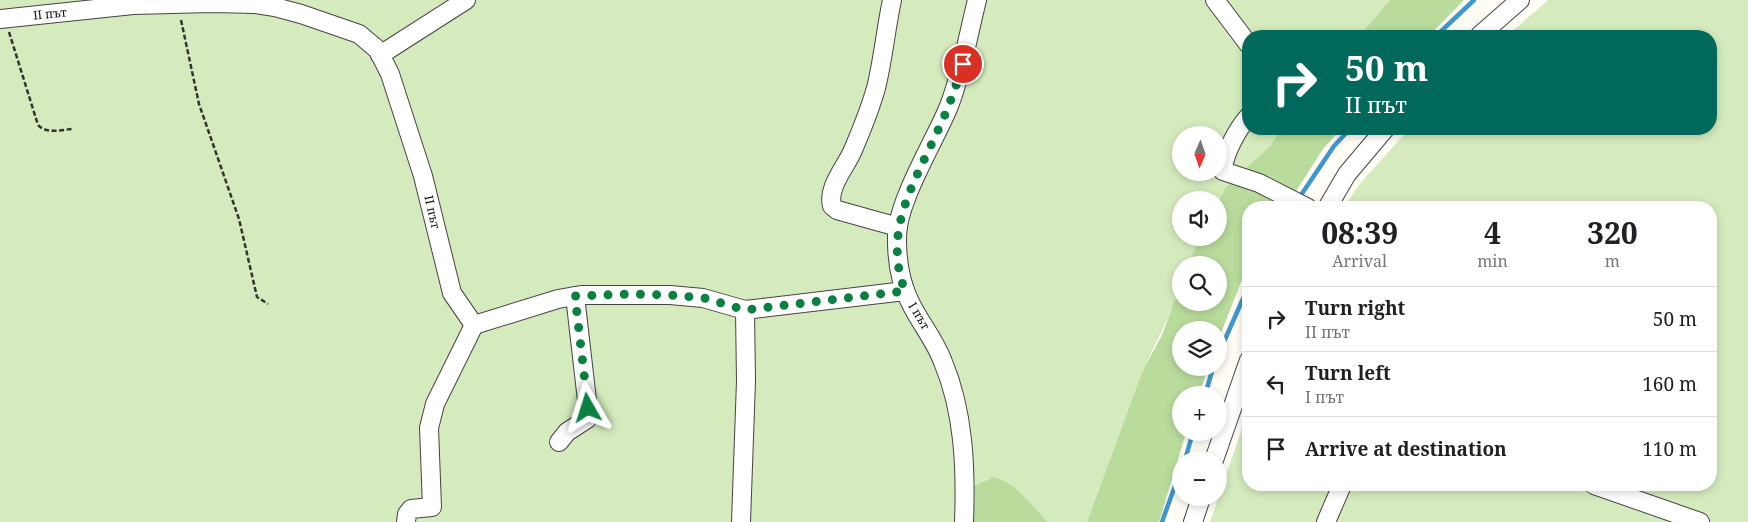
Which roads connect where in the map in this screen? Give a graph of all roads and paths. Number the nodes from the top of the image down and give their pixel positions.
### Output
1 (466, 0) edge
2 (892, 0) edge
3 (976, 0) edge
4 (1215, 0) edge
5 (1520, 0) edge
6 (177, 4) junction
7 (3, 19) edge
8 (1486, 30) edge
9 (1242, 36) edge
10 (380, 55) junction
11 (1242, 126) edge
12 (72, 129) dead end
13 (1380, 135) edge
14 (1295, 201) edge
15 (1331, 201) edge
16 (898, 227) junction
17 (905, 291) junction
18 (575, 296) junction
19 (268, 304) dead end
20 (745, 310) junction
21 (474, 325) junction
22 (1242, 380) edge
23 (559, 442) dead end
24 (1217, 451) edge
25 (1339, 491) edge
26 (1611, 491) edge
27 (1198, 506) edge
28 (406, 522) edge
29 (740, 522) edge
30 (964, 522) edge
31 (1192, 522) edge
32 (1326, 522) edge
33 (1700, 522) edge

1 - 10 street
2 - 16 street
3 - 16 street, І път
4 - 9 street
5 - 8 street
6 - 7 street, ІІ път
6 - 10 street, ІІ път
6 - 19 path
7 - 12 path
10 - 21 street, ІІ път
11 - 14 street
13 - 15 street
16 - 17 street, І път
17 - 20 street
17 - 30 street, І път
18 - 20 street
18 - 21 street
18 - 23 street
20 - 29 street
21 - 28 street
22 - 24 street
25 - 32 street
26 - 33 street
27 - 31 street

